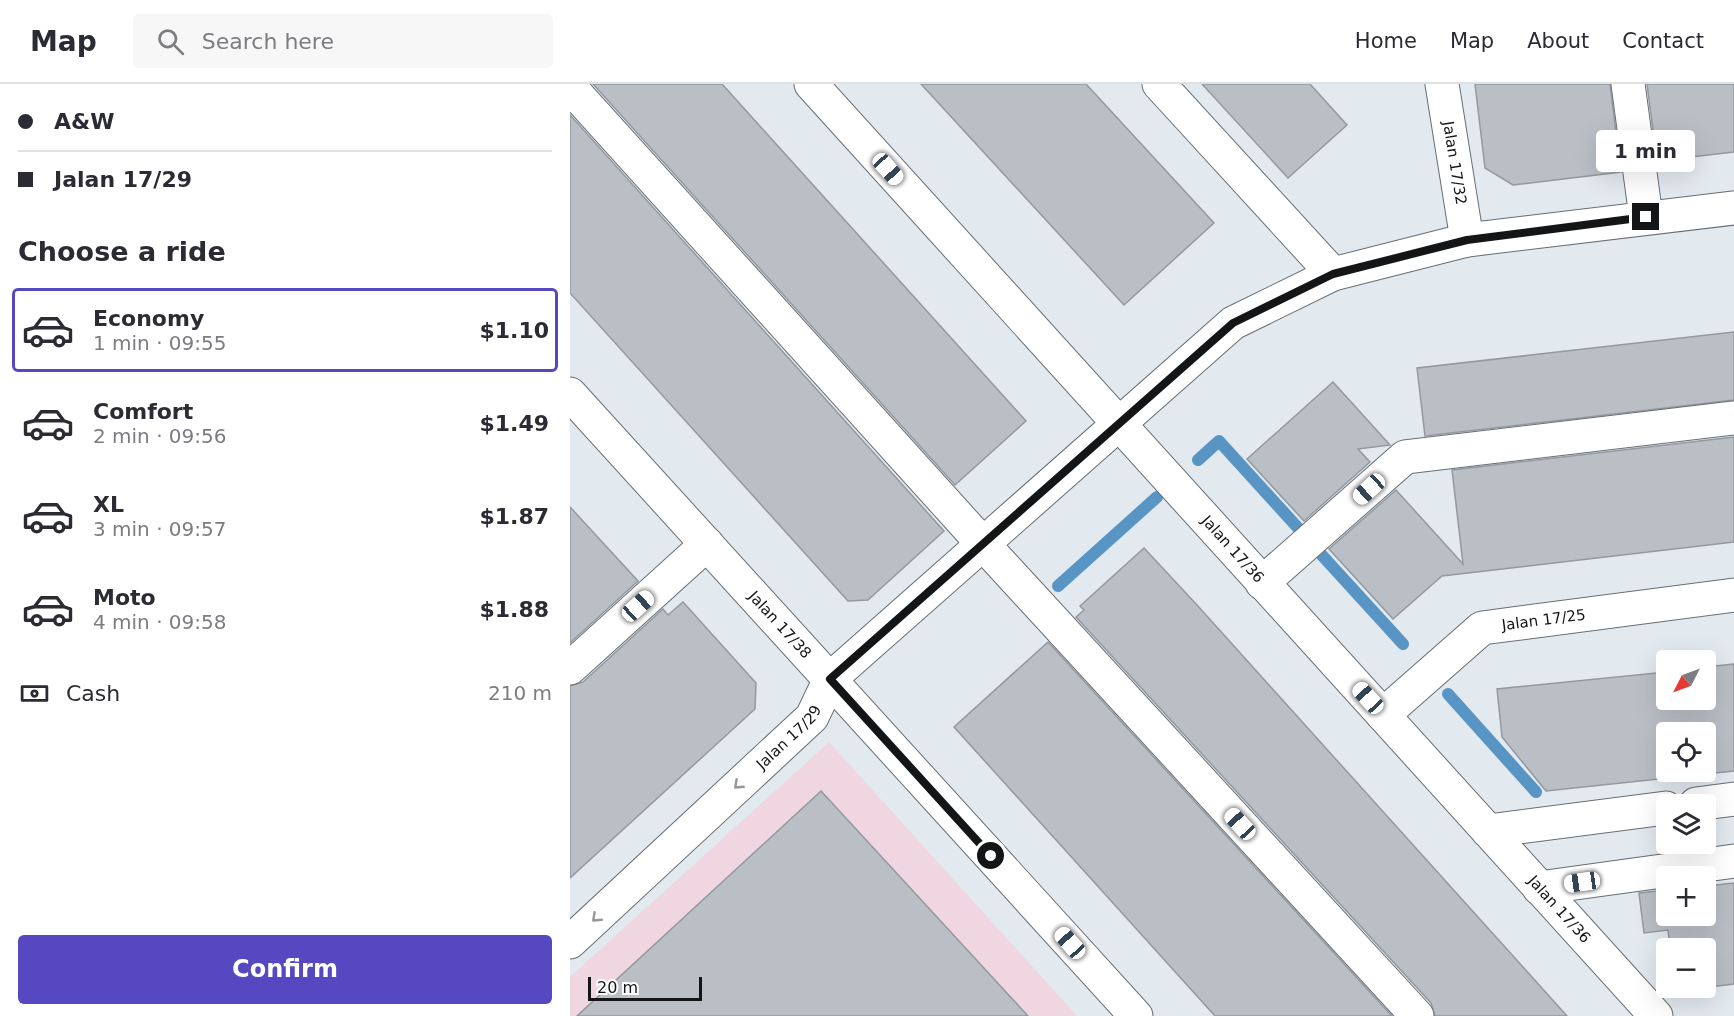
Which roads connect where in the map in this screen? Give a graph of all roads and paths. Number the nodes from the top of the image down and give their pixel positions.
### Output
1 (811, 84) edge
2 (1159, 84) edge
3 (1442, 84) edge
4 (1628, 84) edge
5 (570, 87) edge
6 (1734, 208) edge
7 (1646, 217) junction
8 (1467, 240) junction
9 (1333, 274) junction
10 (570, 394) edge
11 (1734, 418) edge
12 (1119, 424) junction
13 (707, 544) junction
14 (983, 544) junction
15 (1262, 583) junction
16 (1734, 596) edge
17 (570, 668) edge
18 (830, 679) junction
19 (1383, 715) junction
20 (1734, 799) edge
21 (1716, 801) edge
22 (1656, 809) edge
23 (1488, 831) junction
24 (1734, 861) edge
25 (1539, 888) junction
26 (570, 942) edge
27 (1127, 1013) edge
28 (1417, 1016) edge
29 (1656, 1016) edge

1 - 12 street, Jalan 17/36
2 - 9 street
3 - 8 street, Jalan 17/32
4 - 7 street
5 - 14 street
6 - 7 street, Jalan 17/29
7 - 8 street, Jalan 17/29
8 - 9 street, Jalan 17/29
9 - 12 street, Jalan 17/29
10 - 13 street, Jalan 17/38
11 - 15 street
12 - 14 street, Jalan 17/29
12 - 15 street, Jalan 17/36
13 - 17 street
13 - 18 street, Jalan 17/38
14 - 18 street, Jalan 17/29
14 - 28 street
15 - 19 street, Jalan 17/36
16 - 19 street, Jalan 17/25
18 -> 26 street, Jalan 17/29
18 - 27 street, Jalan 17/38
19 - 23 street, Jalan 17/36
20 - 21 street
22 - 23 street
23 - 25 street, Jalan 17/36
24 - 25 street
25 - 29 street, Jalan 17/36

